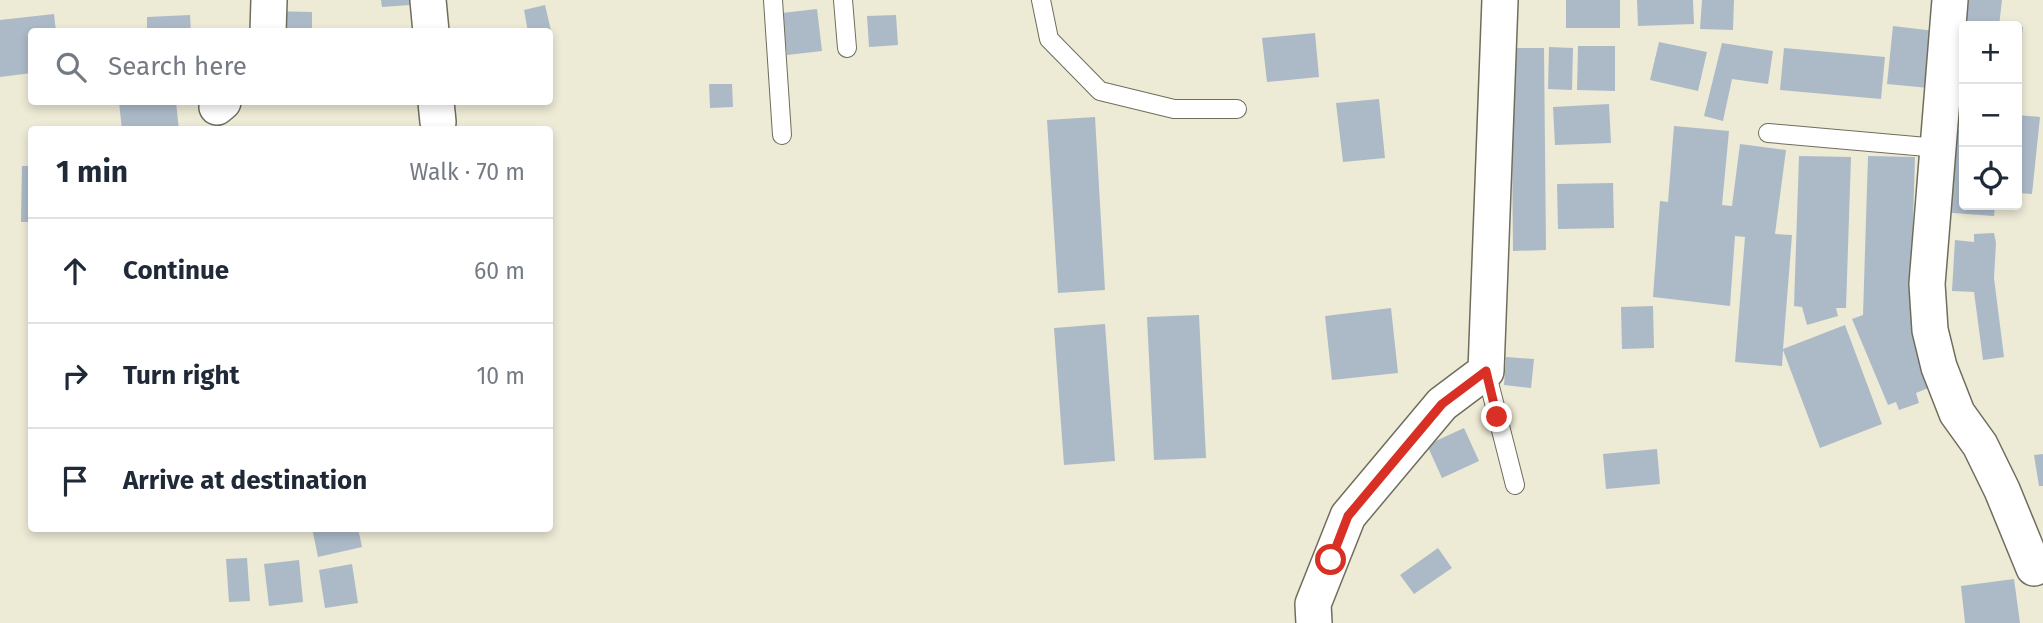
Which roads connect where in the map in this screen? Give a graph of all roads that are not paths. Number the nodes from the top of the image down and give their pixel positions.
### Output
1 (269, 0) edge
2 (428, 0) edge
3 (773, 0) edge
4 (843, 0) edge
5 (1041, 0) edge
6 (1500, 0) edge
7 (1950, 0) edge
8 (268, 28) edge
9 (430, 28) edge
10 (847, 48) dead end
11 (1237, 109) dead end
12 (1768, 133) dead end
13 (782, 135) dead end
14 (1938, 148) junction
15 (1486, 371) junction
16 (1515, 485) dead end
17 (2034, 568) dead end
18 (1314, 623) edge

1 - 8 street
2 - 9 street
3 - 13 lane
4 - 10 lane
5 - 11 lane
6 - 15 street
7 - 14 street
12 - 14 lane
14 - 17 street
15 - 16 lane
15 - 18 street

